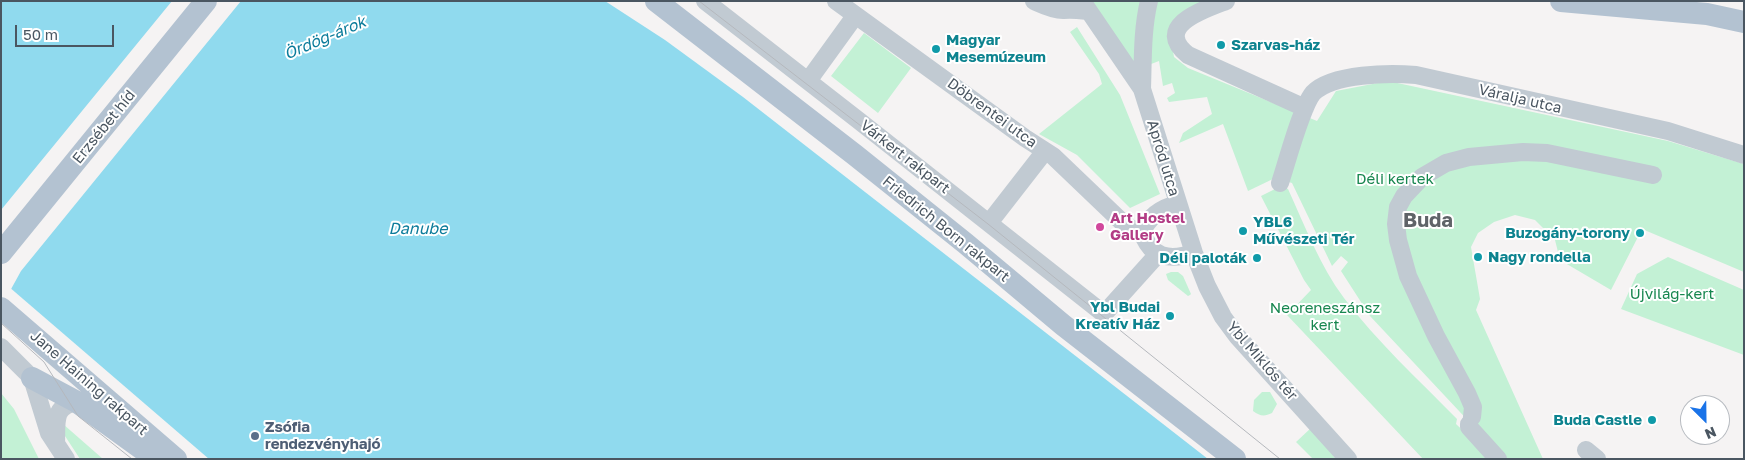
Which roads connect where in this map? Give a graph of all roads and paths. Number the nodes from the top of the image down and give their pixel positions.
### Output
1 (206, 1) edge
2 (656, 1) edge
3 (704, 1) edge
4 (836, 1) edge
5 (1034, 1) edge
6 (1149, 1) edge
7 (1226, 1) edge
8 (1561, 1) edge
9 (1085, 6) edge
10 (856, 16) junction
11 (1744, 22) edge
12 (808, 81) junction
13 (1142, 89) junction
14 (1305, 108) junction
15 (1045, 151) junction
16 (1744, 155) edge
17 (1653, 175) dead end
18 (1280, 183) dead end
19 (1177, 204) junction
20 (989, 223) junction
21 (1184, 227) joint
22 (1142, 232) junction
23 (1, 253) edge
24 (1194, 253) junction
25 (1158, 254) junction
26 (1, 308) edge
27 (1, 348) edge
28 (32, 378) junction
29 (77, 402) junction
30 (56, 444) junction
31 (66, 459) edge
32 (156, 459) edge
33 (176, 459) edge
34 (1235, 459) edge
35 (1348, 459) edge
36 (1498, 459) edge

1 - 23 main road, Erzsébet híd
2 - 34 main road, Friedrich Born rakpart
3 - 12 street, Várkert rakpart
4 - 10 street, Döbrentei utca
5 - 9 street
6 - 13 street, Apród utca
7 - 14 street
8 - 11 main road
9 - 13 street, Apród utca
10 - 12 street
10 - 15 street, Döbrentei utca
12 - 20 street, Várkert rakpart
13 - 19 street, Apród utca
14 - 16 street, Váralja utca
14 - 18 street, Váralja utca
15 - 20 street
15 - 22 street, Döbrentei utca
17 - 36 street
19 - 21 street, Apród utca
19 - 22 street
20 - 25 street, Várkert rakpart
21 - 24 street, Ybl Miklós tér
22 - 25 street, Döbrentei utca
24 - 25 street
24 - 35 street, Ybl Miklós tér
26 - 33 main road, Jane Haining rakpart
27 - 28 street
28 - 29 main road
28 - 30 street
29 - 30 street
29 - 32 main road
30 - 31 street

